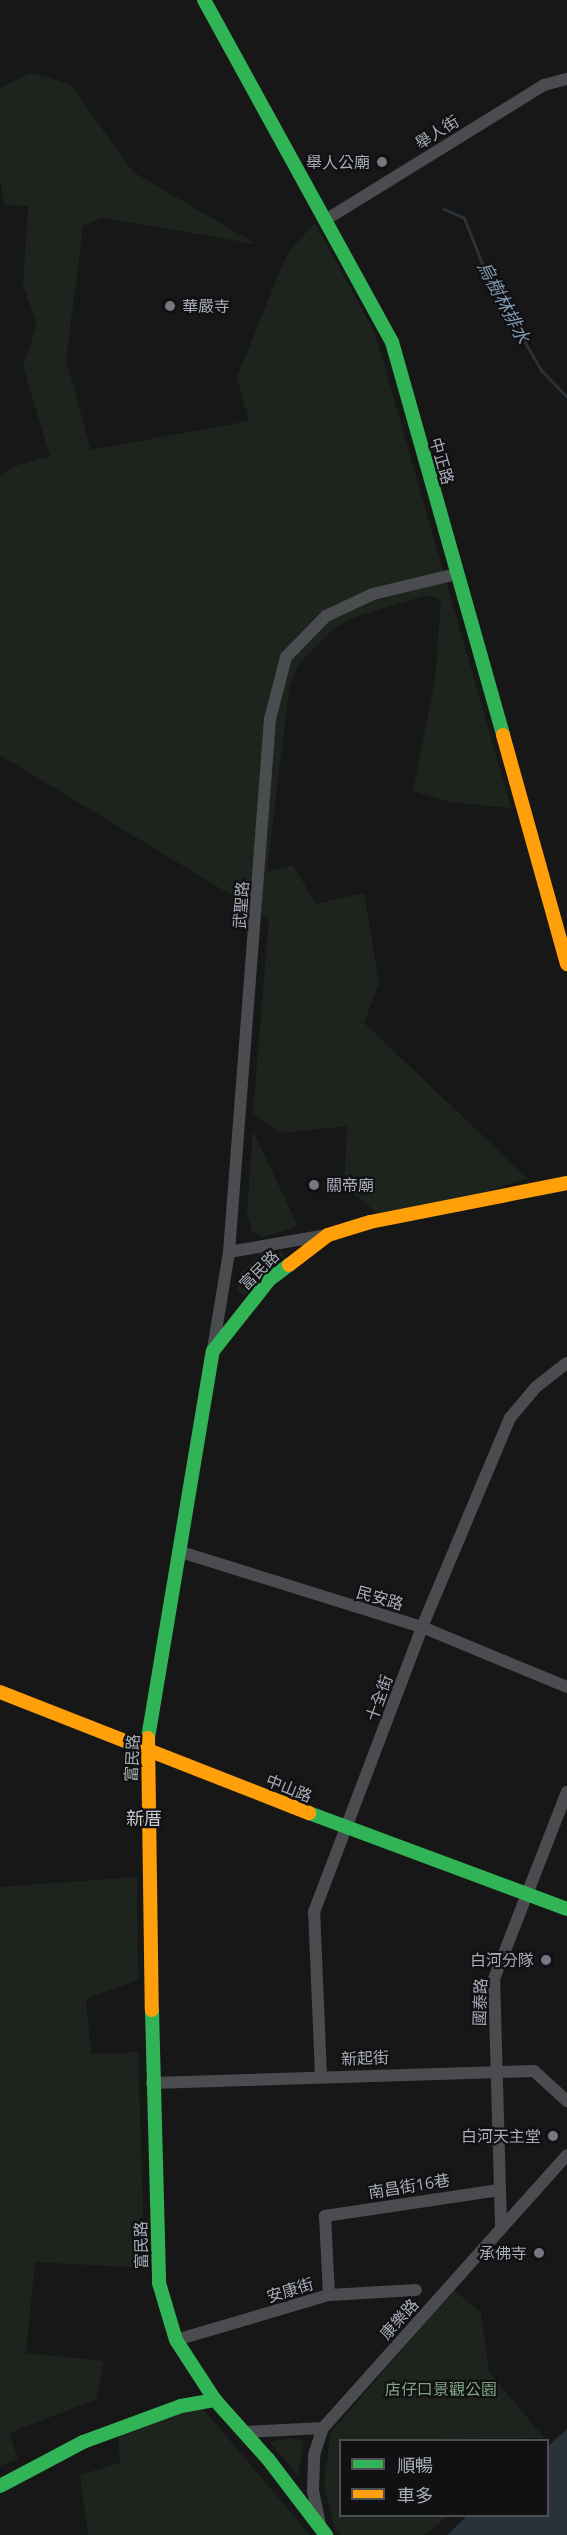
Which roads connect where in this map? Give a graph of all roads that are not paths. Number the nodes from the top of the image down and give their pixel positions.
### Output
1 (204, 0) edge
2 (567, 79) edge
3 (327, 219) junction
4 (456, 574) junction
5 (567, 964) edge
6 (567, 1183) edge
7 (328, 1235) junction
8 (230, 1252) junction
9 (213, 1351) junction
10 (567, 1363) edge
11 (180, 1552) junction
12 (422, 1628) junction
13 (567, 1687) edge
14 (0, 1692) edge
15 (146, 1752) junction
16 (567, 1792) edge
17 (346, 1829) junction
18 (526, 1893) junction
19 (567, 1909) edge
20 (496, 2070) junction
21 (321, 2076) junction
22 (152, 2083) junction
23 (567, 2101) edge
24 (567, 2155) edge
25 (499, 2190) junction
26 (501, 2226) junction
27 (416, 2290) dead end
28 (329, 2295) junction
29 (176, 2340) junction
30 (215, 2400) junction
31 (323, 2428) junction
32 (244, 2432) junction
33 (0, 2486) edge
34 (324, 2532) edge

1 - 3 main road, 中正路
2 - 3 street, 舉人街
3 - 4 main road, 中正路
4 - 5 main road, 中正路
4 - 8 street, 武聖路
6 - 7 main road, 富民路
7 - 8 street
7 - 9 main road, 富民路
8 - 9 street, 武聖路
9 - 11 main road, 富民路
10 - 12 street, 十全街
11 - 12 street, 民安路
11 - 15 main road, 富民路
12 - 13 street, 民安路
12 - 17 street, 十全街
14 - 15 main road, 中山路
15 - 17 main road, 中山路
15 - 22 main road, 富民路
16 - 18 street, 國泰路
17 - 18 main road, 中山路
17 - 21 street, 十全街
18 - 19 main road, 中山路
18 - 20 street, 國泰路
20 - 21 street, 新起街
20 - 23 street, 新起街
20 - 25 street, 國泰路
21 - 22 street, 新起街
22 - 29 main road, 富民路
24 - 26 street, 康樂路
25 - 26 street, 國泰路
25 - 28 street, 南昌街16巷
26 - 31 street, 康樂路
27 - 28 street, 安康街
28 - 29 street, 安康街
29 - 30 main road, 富民路
30 - 32 main road, 富民路
30 - 33 main road
31 - 32 street
31 - 34 street, 康樂路
32 - 34 main road, 富民路

